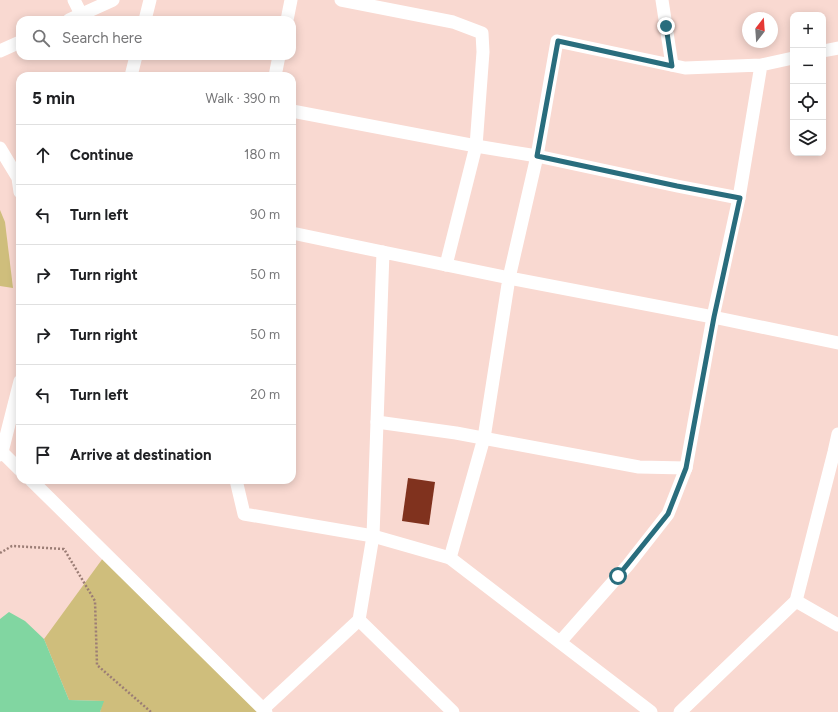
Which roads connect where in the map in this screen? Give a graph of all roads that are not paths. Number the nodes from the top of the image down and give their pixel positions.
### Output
1 (74, 0) edge
2 (113, 0) edge
3 (150, 0) edge
4 (291, 0) edge
5 (341, 0) edge
6 (662, 0) edge
7 (81, 14) junction
8 (77, 16) edge
9 (146, 16) edge
10 (288, 16) edge
11 (16, 44) edge
12 (838, 48) edge
13 (826, 51) edge
14 (0, 52) edge
15 (790, 59) edge
16 (135, 60) edge
17 (278, 60) edge
18 (761, 65) junction
19 (672, 66) junction
20 (132, 72) edge
21 (276, 72) edge
22 (296, 112) edge
23 (476, 146) junction
24 (0, 148) edge
25 (537, 156) junction
26 (16, 173) edge
27 (740, 198) junction
28 (296, 234) edge
29 (382, 252) junction
30 (446, 265) junction
31 (510, 278) junction
32 (714, 317) junction
33 (838, 343) edge
34 (16, 396) edge
35 (377, 422) junction
36 (838, 434) edge
37 (484, 438) junction
38 (1, 453) edge
39 (16, 466) edge
40 (686, 468) junction
41 (35, 484) edge
42 (237, 484) edge
43 (373, 536) junction
44 (450, 558) junction
45 (796, 601) junction
46 (359, 620) junction
47 (838, 625) edge
48 (560, 642) junction
49 (265, 710) edge
50 (453, 712) edge
51 (651, 712) edge
52 (680, 712) edge

1 - 7 street
2 - 7 street
3 - 9 street
4 - 10 street
5 - 23 street
6 - 19 street
7 - 8 street
11 - 14 street
12 - 13 street
15 - 18 street
16 - 20 street
17 - 21 street
18 - 19 street
18 - 27 street
19 - 25 street
22 - 23 street
23 - 25 street
23 - 30 street
24 - 26 street
25 - 27 street
25 - 31 street
27 - 32 street
28 - 29 street
29 - 30 street
29 - 35 street
30 - 31 street
31 - 32 street
31 - 37 street
32 - 33 street
32 - 40 street
34 - 38 street
35 - 37 street
35 - 43 street
36 - 45 street
37 - 40 street
37 - 44 street
38 - 39 street
40 - 48 street
41 - 49 street
42 - 43 street
43 - 44 street
43 - 46 street
44 - 48 street
45 - 47 street
45 - 52 street
46 - 49 street
46 - 50 street
48 - 51 street

